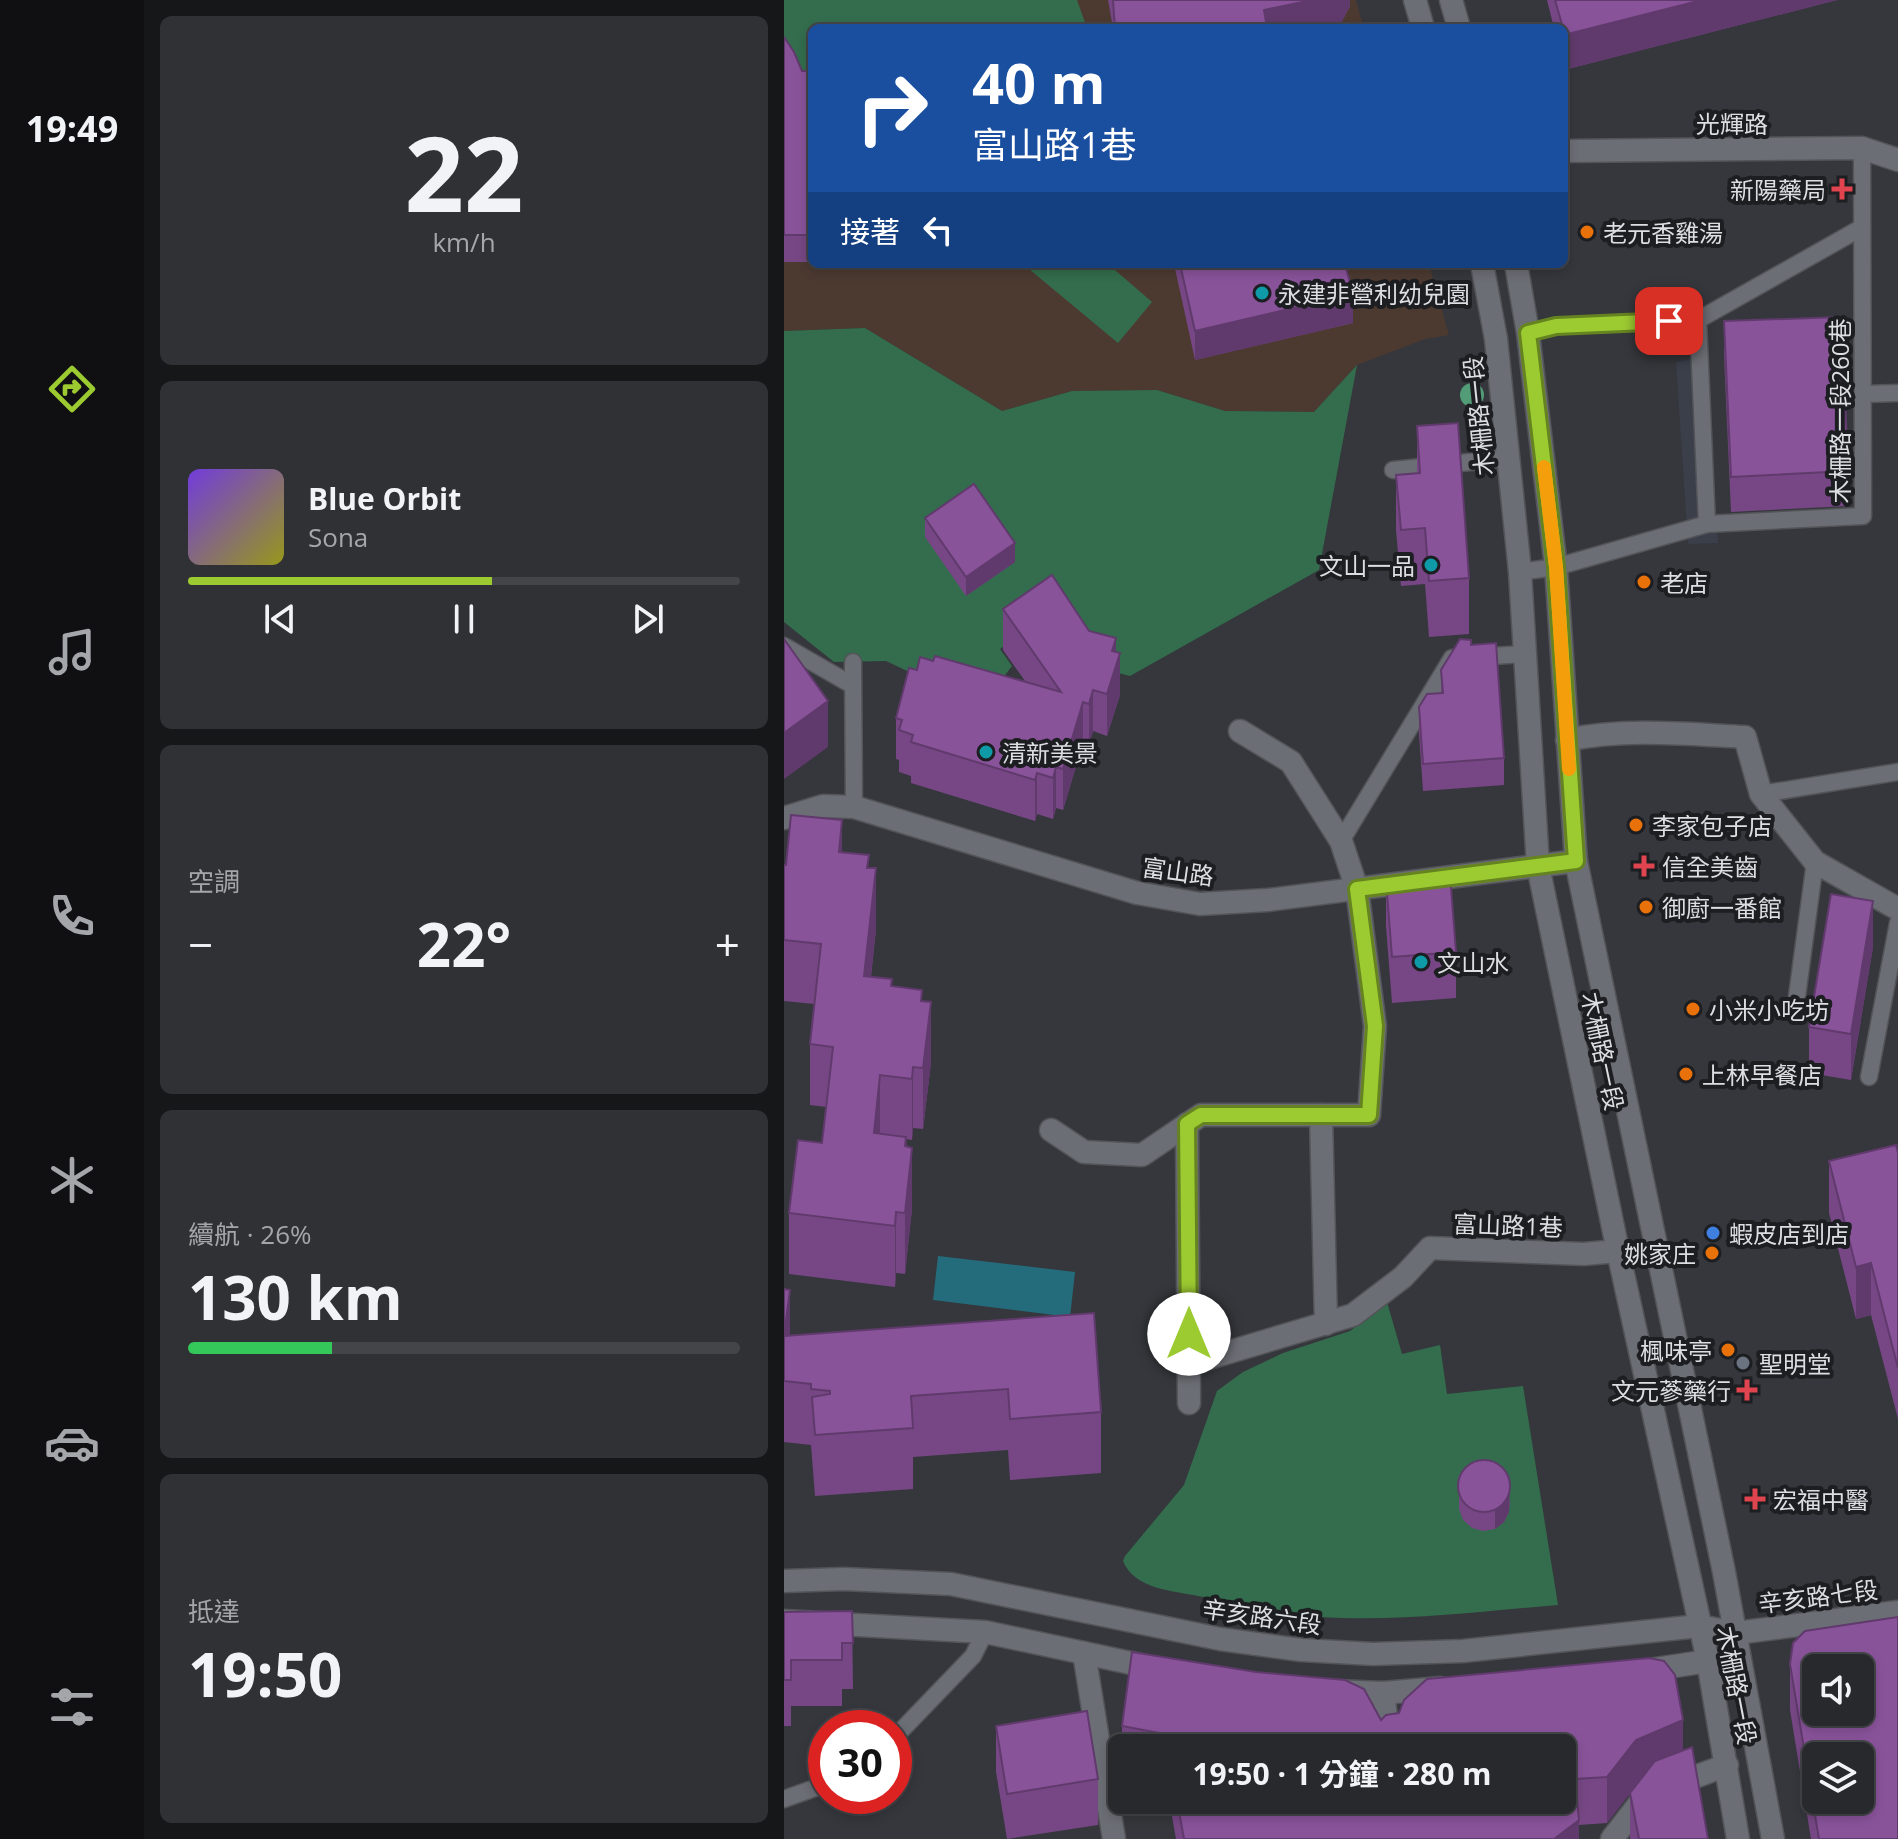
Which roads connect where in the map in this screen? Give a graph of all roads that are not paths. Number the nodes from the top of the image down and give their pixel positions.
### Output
1 (1415, 0) edge
2 (1451, 0) edge
3 (1422, 24) edge
4 (1458, 24) edge
5 (1862, 148) junction
6 (1568, 151) edge
7 (1898, 160) edge
8 (1861, 228) junction
9 (1483, 268) edge
10 (1517, 268) edge
11 (1698, 320) junction
12 (1528, 333) junction
13 (1898, 393) edge
14 (1864, 394) junction
15 (1509, 458) junction
16 (1393, 470) dead end
17 (1707, 524) junction
18 (1556, 567) junction
19 (1520, 572) junction
20 (784, 646) edge
21 (1524, 654) junction
22 (853, 662) dead end
23 (852, 685) junction
24 (1240, 731) dead end
25 (1567, 740) junction
26 (1898, 772) edge
27 (1761, 794) junction
28 (854, 807) junction
29 (784, 818) edge
30 (1341, 841) junction
31 (1576, 861) junction
32 (1815, 862) junction
33 (1538, 866) junction
34 (1357, 889) junction
35 (1898, 909) edge
36 (1898, 923) edge
37 (1797, 996) dead end
38 (1869, 1077) dead end
39 (1321, 1115) junction
40 (1187, 1124) junction
41 (1051, 1130) dead end
42 (1618, 1251) junction
43 (1326, 1324) junction
44 (1189, 1364) junction
45 (1189, 1403) dead end
46 (784, 1581) edge
47 (1898, 1612) edge
48 (784, 1621) edge
49 (1699, 1626) junction
50 (985, 1632) junction
51 (1736, 1633) junction
52 (1084, 1653) junction
53 (1708, 1661) junction
54 (1619, 1673) edge
55 (1184, 1674) edge
56 (1462, 1687) edge
57 (1309, 1689) edge
58 (1383, 1693) junction
59 (912, 1720) edge
60 (1388, 1734) edge
61 (1727, 1765) junction
62 (808, 1790) edge
63 (784, 1799) edge
64 (1398, 1814) edge
65 (1114, 1839) edge
66 (1401, 1839) edge
67 (1612, 1839) edge
68 (1738, 1839) edge
69 (1773, 1839) edge

1 - 3 main road
2 - 4 main road
5 - 6 main road, 光輝路
5 - 7 main road, 光輝路
5 - 8 lane, 木柵路一段260巷
8 - 11 lane
8 - 14 lane, 木柵路一段260巷
9 - 15 main road, 木柵路一段
10 - 12 main road, 木柵路一段
11 - 12 lane
11 - 17 lane
12 - 18 main road, 木柵路一段
13 - 14 lane
14 - 17 lane, 木柵路一段260巷
15 - 16 lane
15 - 19 main road, 木柵路一段
17 - 18 lane, 木柵路一段260巷
18 - 19 lane, 木柵路一段260巷
18 - 25 main road, 木柵路一段
19 - 21 main road, 木柵路一段
20 - 23 lane
21 - 30 lane
21 - 33 main road, 木柵路一段
22 - 23 lane
23 - 28 lane
24 - 30 main road
25 - 27 main road
25 - 31 main road, 木柵路一段
26 - 27 lane
27 - 32 main road
28 - 29 main road, 富山路
28 - 34 main road, 富山路
30 - 34 main road
31 - 33 main road, 富山路
31 - 51 main road, 木柵路一段
32 - 35 main road
32 - 37 lane
33 - 34 main road, 富山路
33 - 42 main road, 木柵路一段
34 - 39 main road
36 - 38 lane
39 - 40 main road
39 - 43 main road
40 - 41 main road
40 - 44 main road
42 - 43 main road, 富山路1巷
42 - 49 main road, 木柵路一段
43 - 44 main road, 富山路1巷
44 - 45 main road
46 - 49 main road, 辛亥路六段
47 - 51 main road, 辛亥路七段
48 - 50 main road
49 - 51 main road, 辛亥路六段
49 - 53 main road, 木柵路一段
50 - 52 main road
50 - 59 lane
51 - 53 main road, 辛亥路七段
51 - 69 main road, 木柵路一段
52 - 55 main road
52 - 65 main road
53 - 54 main road
53 - 61 main road, 木柵路一段
56 - 58 main road
57 - 58 main road
58 - 60 main road
61 - 67 main road
61 - 68 main road, 木柵路一段
62 - 63 lane
64 - 66 main road

